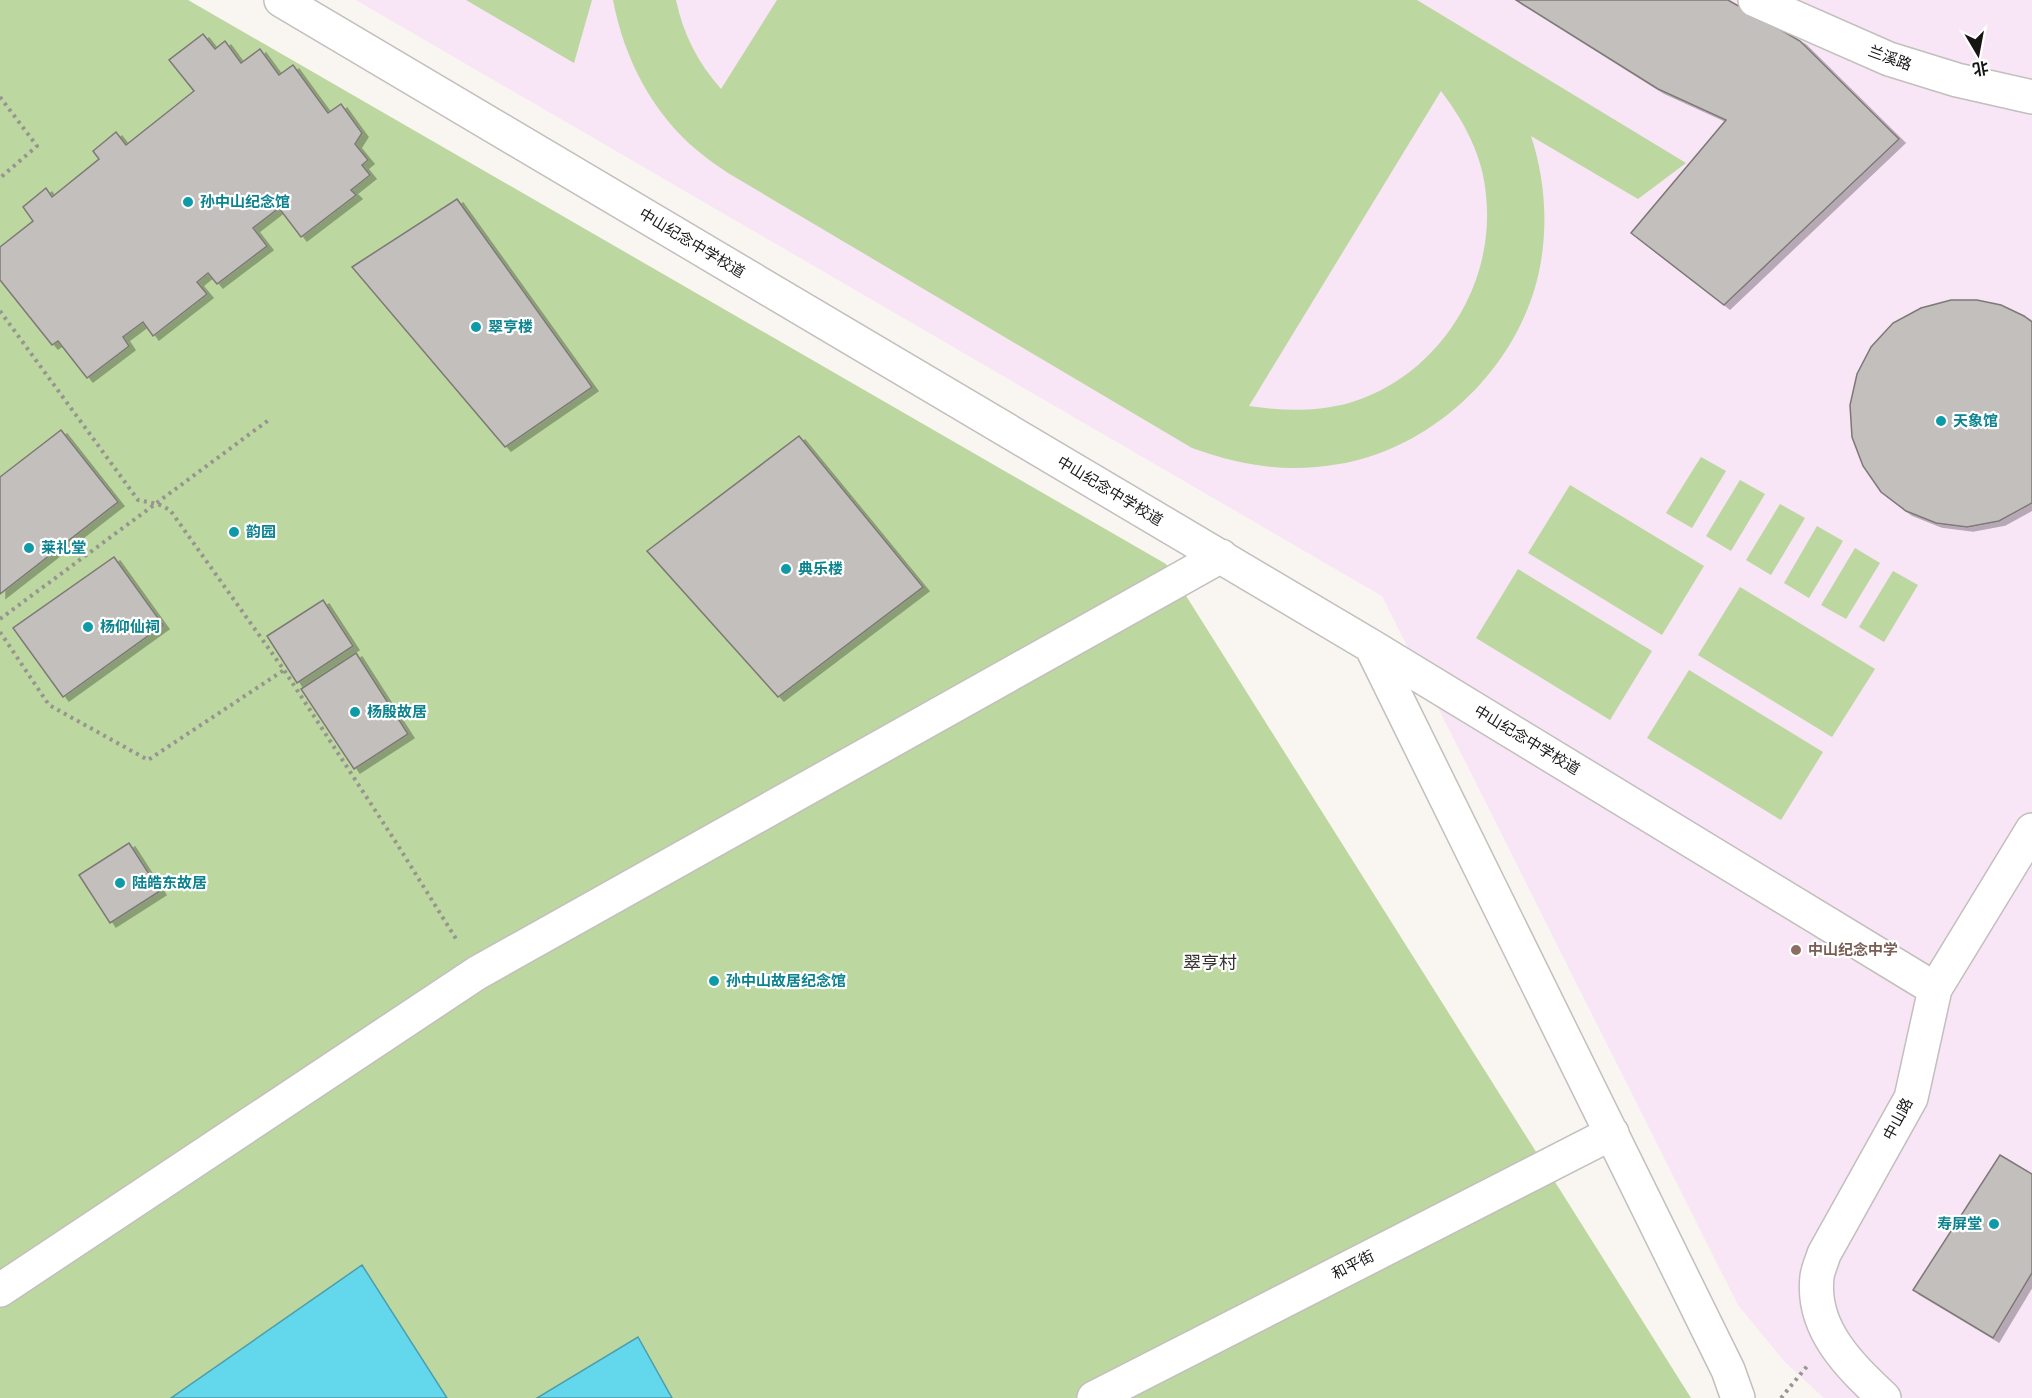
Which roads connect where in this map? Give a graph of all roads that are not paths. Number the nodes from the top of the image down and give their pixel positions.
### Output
1 (281, 0) edge
2 (1755, 0) edge
3 (2032, 97) edge
4 (1221, 556) junction
5 (1371, 646) junction
6 (2032, 830) edge
7 (1935, 989) junction
8 (1612, 1133) junction
9 (0, 1290) edge
10 (1733, 1384) edge
11 (1094, 1398) edge
12 (1752, 1398) edge
13 (1884, 1398) edge

1 - 4 street, 中山纪念中学校道
2 - 3 street, 兰溪路
4 - 5 street, 中山纪念中学校道
4 - 9 street
5 - 7 street, 中山纪念中学校道
5 - 8 street
6 - 7 street, 中山路
7 - 13 street, 中山路
8 - 10 street
8 - 11 street, 和平街
10 - 12 street

